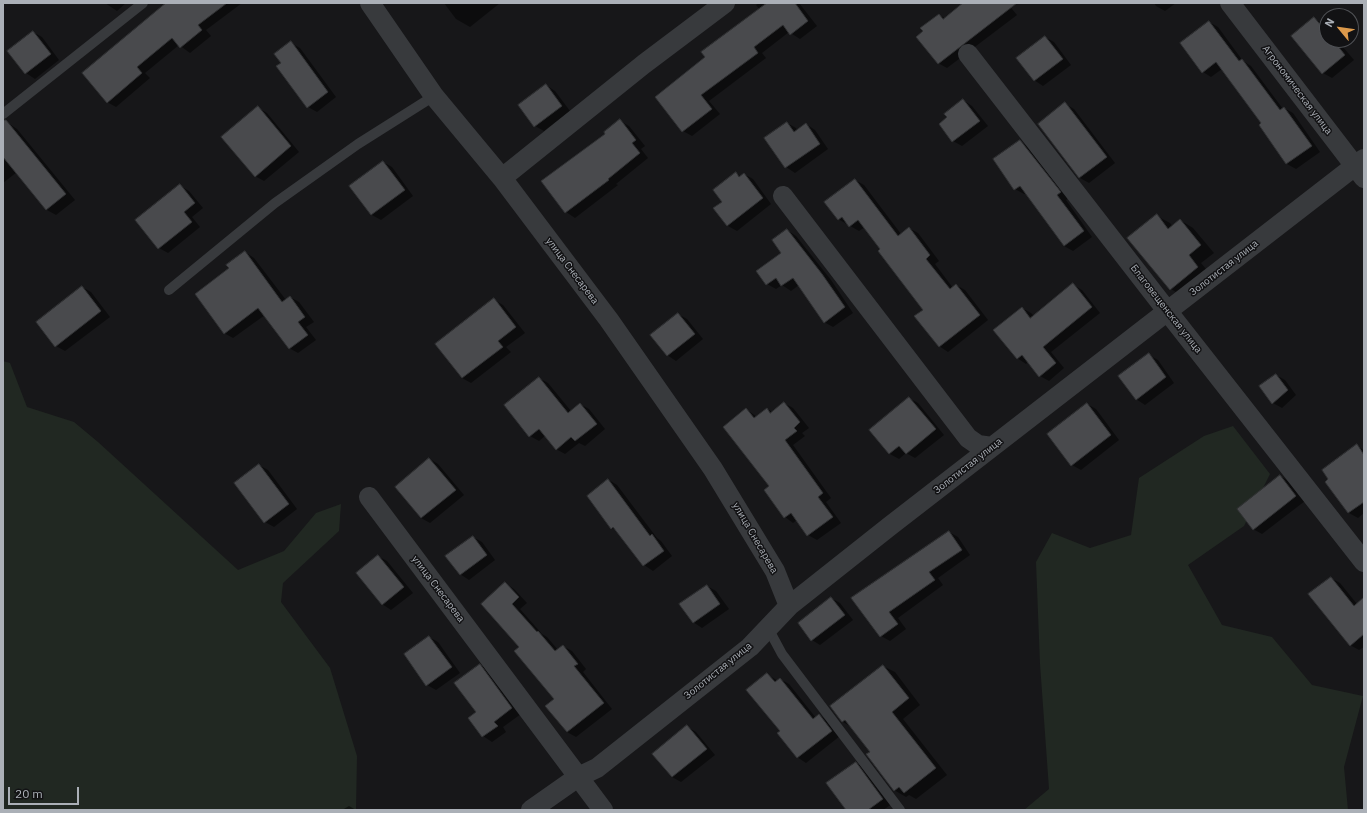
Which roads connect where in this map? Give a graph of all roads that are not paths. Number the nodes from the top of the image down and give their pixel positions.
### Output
1 (142, 3) edge
2 (370, 3) edge
3 (725, 3) edge
4 (1230, 3) edge
5 (968, 54) dead end
6 (434, 96) junction
7 (3, 114) edge
8 (1361, 168) edge
9 (502, 178) junction
10 (783, 196) dead end
11 (169, 290) dead end
12 (1168, 312) junction
13 (992, 447) junction
14 (369, 497) dead end
15 (1364, 562) edge
16 (789, 606) junction
17 (768, 628) junction
18 (578, 777) junction
19 (531, 810) edge
20 (603, 810) edge
21 (900, 810) edge

1 - 7 lane
2 - 6 street, улица Снесарева
3 - 9 street
4 - 8 street, Агрономическая улица
5 - 12 street, Благовещенская улица
6 - 9 street, улица Снесарева
6 - 11 lane
8 - 12 street, Золотистая улица
9 - 16 street, улица Снесарева
10 - 13 street
12 - 13 street, Золотистая улица
12 - 15 street, Благовещенская улица
13 - 16 street, Золотистая улица
14 - 18 street, улица Снесарева
16 - 17 street, Золотистая улица
17 - 18 street, Золотистая улица
17 - 21 lane
18 - 19 street, Золотистая улица
18 - 20 street

